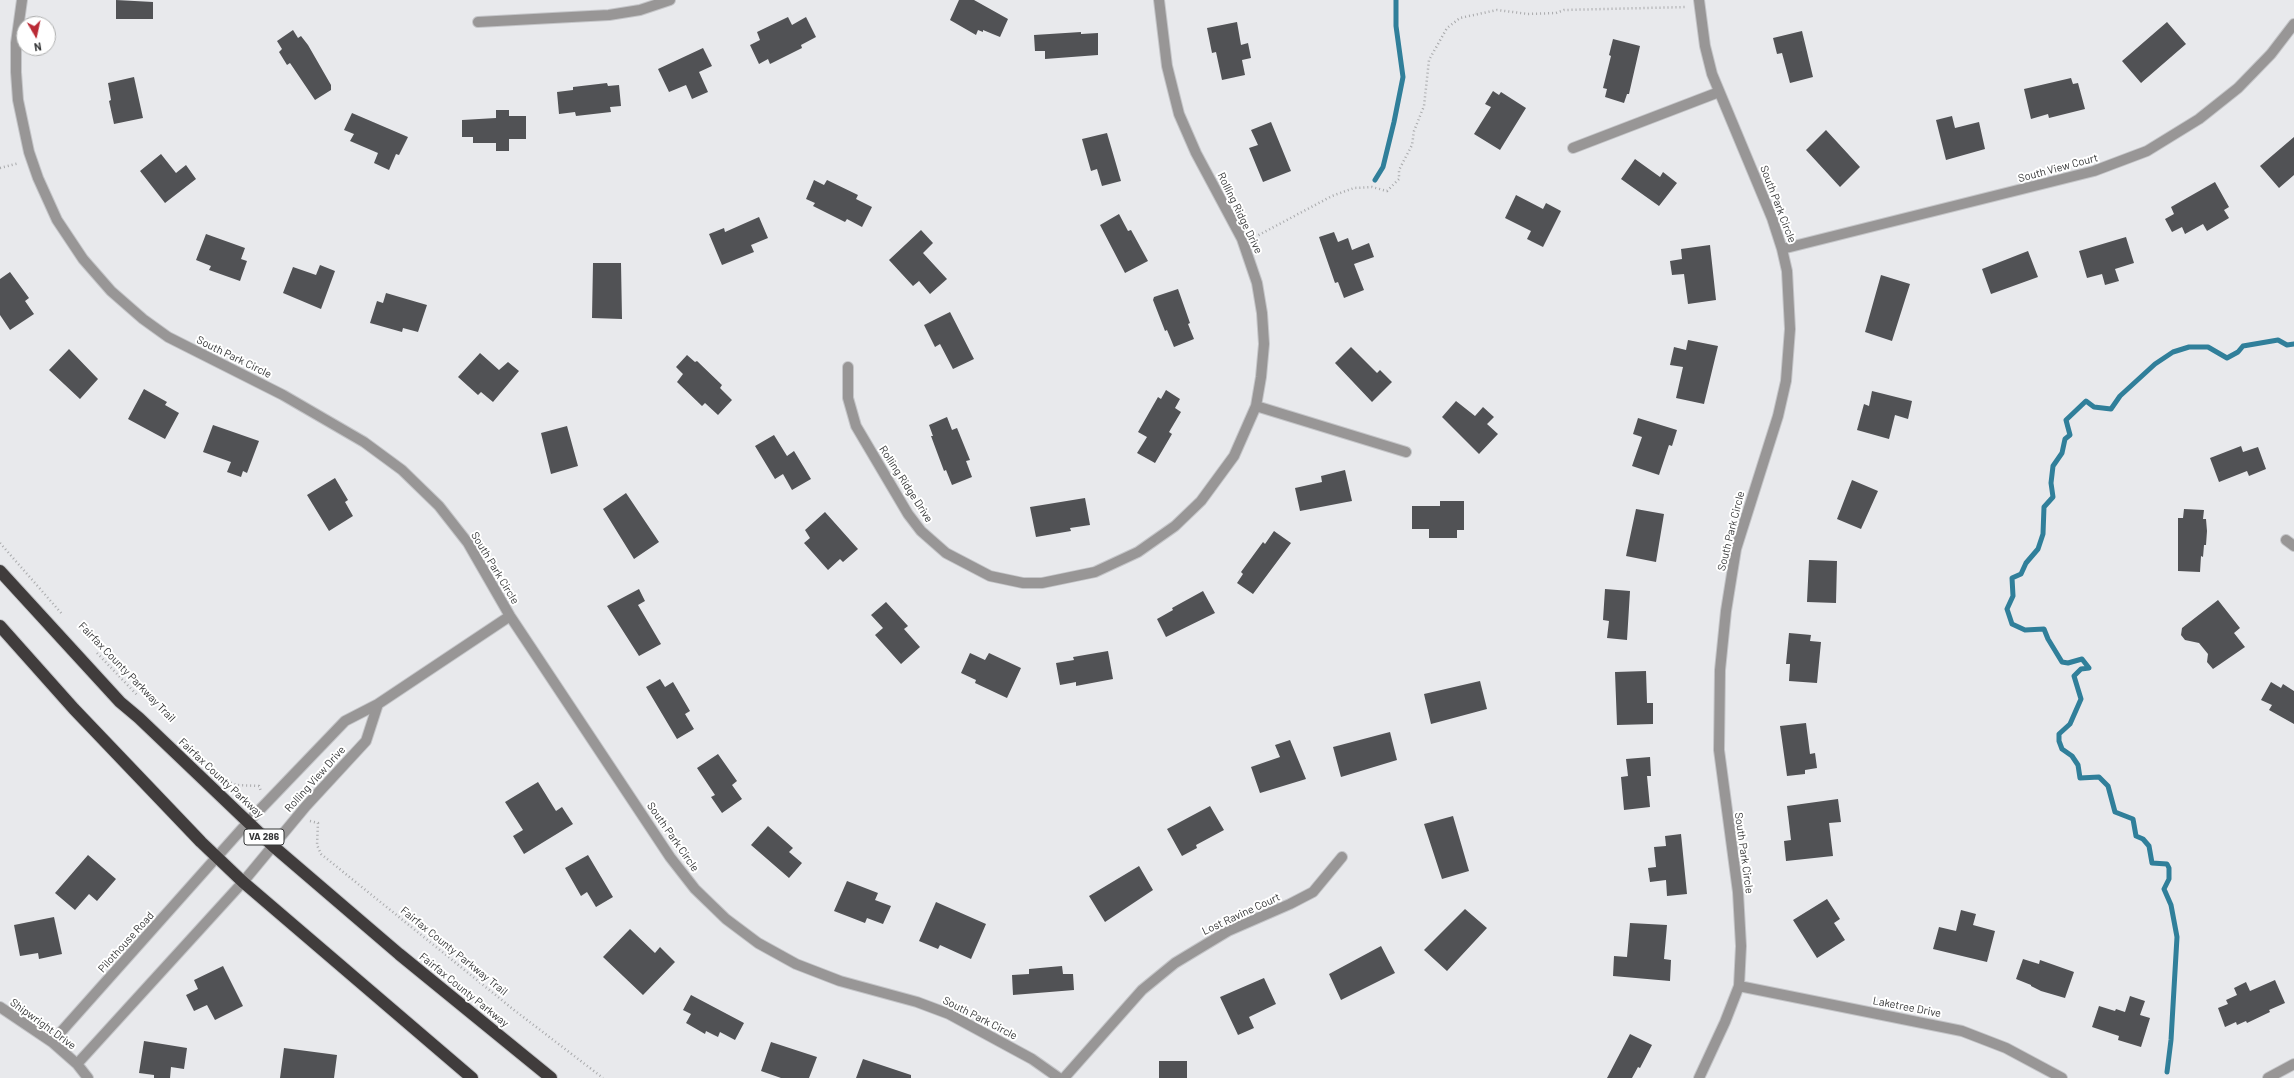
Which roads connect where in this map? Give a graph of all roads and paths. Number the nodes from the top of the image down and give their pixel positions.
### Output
1 (22, 0) edge
2 (670, 0) edge
3 (1159, 0) edge
4 (1699, 3) edge
5 (478, 22) dead end
6 (2294, 24) edge
7 (1719, 92) junction
8 (1574, 148) dead end
9 (32, 159) junction
10 (0, 168) edge
11 (1244, 243) junction
12 (1782, 249) junction
13 (848, 368) dead end
14 (1256, 406) junction
15 (1406, 452) dead end
16 (0, 543) edge
17 (0, 571) edge
18 (510, 616) junction
19 (65, 618) dead end
20 (0, 626) edge
21 (96, 652) dead end
22 (140, 698) dead end
23 (378, 704) junction
24 (223, 779) dead end
25 (259, 786) dead end
26 (248, 822) junction
27 (318, 823) dead end
28 (273, 846) junction
29 (1342, 857) dead end
30 (217, 858) junction
31 (242, 882) junction
32 (1739, 986) junction
33 (0, 1007) edge
34 (52, 1042) junction
35 (77, 1064) junction
36 (2294, 1064) edge
37 (88, 1078) edge
38 (472, 1078) edge
39 (551, 1078) edge
40 (602, 1078) edge
41 (1059, 1078) edge
42 (1064, 1078) edge
43 (1699, 1078) edge
44 (2062, 1078) edge
45 (2268, 1078) edge

1 - 9 street, South Park Circle
2 - 5 street
3 - 11 street, Rolling Ridge Drive
4 - 7 street, South Park Circle
4 - 11 path
6 - 12 street, South View Court
7 - 8 street
7 - 12 street, South Park Circle
9 - 10 path
9 - 18 street, South Park Circle
11 - 14 street, Rolling Ridge Drive
12 - 32 street, South Park Circle
13 - 14 street, Rolling Ridge Drive
14 - 15 street
16 - 19 path, Fairfax County Parkway Trail
17 - 26 highway, Fairfax County Parkway / VA 286
18 - 23 street, Rolling View Drive
18 - 41 street, South Park Circle
20 - 30 highway
21 - 22 path, Fairfax County Parkway Trail
23 - 26 street, Rolling View Drive
23 - 28 street, Rolling View Drive
24 - 25 path
26 - 28 highway, Fairfax County Parkway / VA 286
26 - 30 street, Rolling View Drive
27 - 40 path, Fairfax County Parkway Trail
28 - 31 street, Rolling View Drive
28 - 39 highway, Fairfax County Parkway / VA 286
29 - 42 street, Lost Ravine Court
30 - 31 highway
30 - 34 street, Pilothouse Road
31 - 35 street
31 - 38 highway
32 - 43 street, South Park Circle
32 - 44 street, Laketree Drive
33 - 34 street, Shipwright Drive
34 - 35 street, Shipwright Drive
35 - 37 street, Shipwright Drive
36 - 45 street

